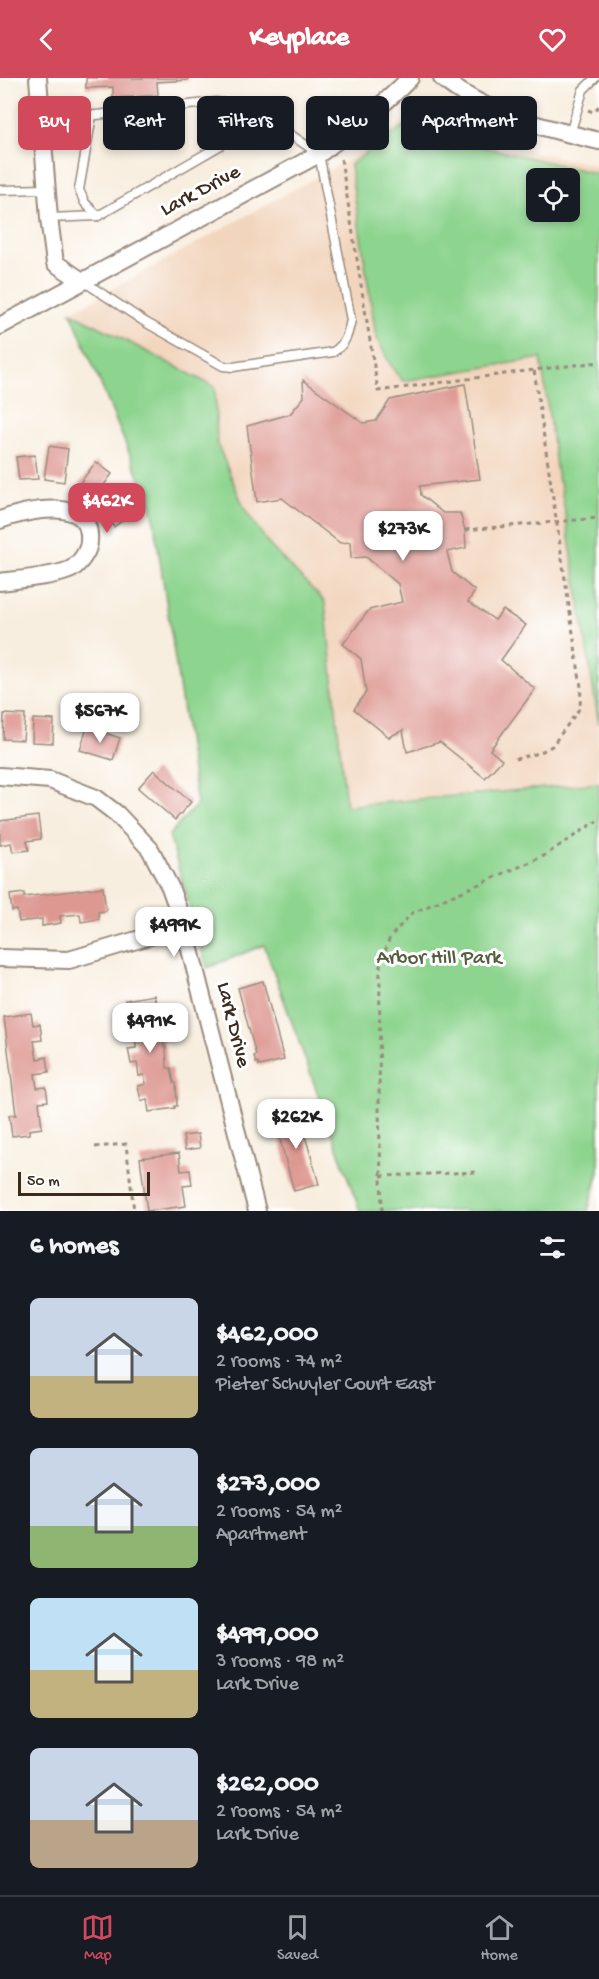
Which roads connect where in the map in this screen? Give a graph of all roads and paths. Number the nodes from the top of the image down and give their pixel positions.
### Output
1 (38, 78) edge
2 (410, 78) edge
3 (442, 78) edge
4 (595, 78) edge
5 (39, 96) edge
6 (389, 98) edge
7 (197, 104) edge
8 (92, 115) joint
9 (570, 134) junction
10 (294, 137) edge
11 (599, 141) edge
12 (44, 150) edge
13 (212, 150) edge
14 (324, 150) edge
15 (340, 150) edge
16 (319, 154) junction
17 (47, 189) junction
18 (0, 190) edge
19 (98, 216) junction
20 (49, 218) junction
21 (82, 281) junction
22 (0, 326) edge
23 (599, 362) edge
24 (534, 370) junction
25 (599, 518) edge
26 (0, 520) edge
27 (555, 523) junction
28 (465, 530) dead end
29 (0, 582) edge
30 (515, 759) dead end
31 (0, 776) edge
32 (597, 820) dead end
33 (184, 926) junction
34 (0, 958) edge
35 (95, 1147) dead end
36 (477, 1172) dead end
37 (381, 1176) junction
38 (134, 1211) edge
39 (257, 1211) edge
40 (382, 1211) edge

1 - 5 street
2 - 6 street, Lark Drive
3 - 9 street
4 - 9 lane
7 - 8 lane
8 - 19 lane
9 - 11 street
10 - 16 lane
12 - 17 street
13 - 19 lane
14 - 16 street, Lark Drive
15 - 24 path
16 - 21 street, Lark Drive
16 - 21 lane
17 - 18 lane
17 - 20 street
19 - 20 lane
20 - 21 street
21 - 22 street, Lark Drive
23 - 24 path
24 - 27 path
25 - 27 path
26 - 29 street
27 - 28 path
27 - 30 path
31 - 33 street, Lark Drive
32 - 37 path
33 - 34 street
33 - 39 street, Lark Drive
35 - 38 path
36 - 37 path
37 - 40 path

